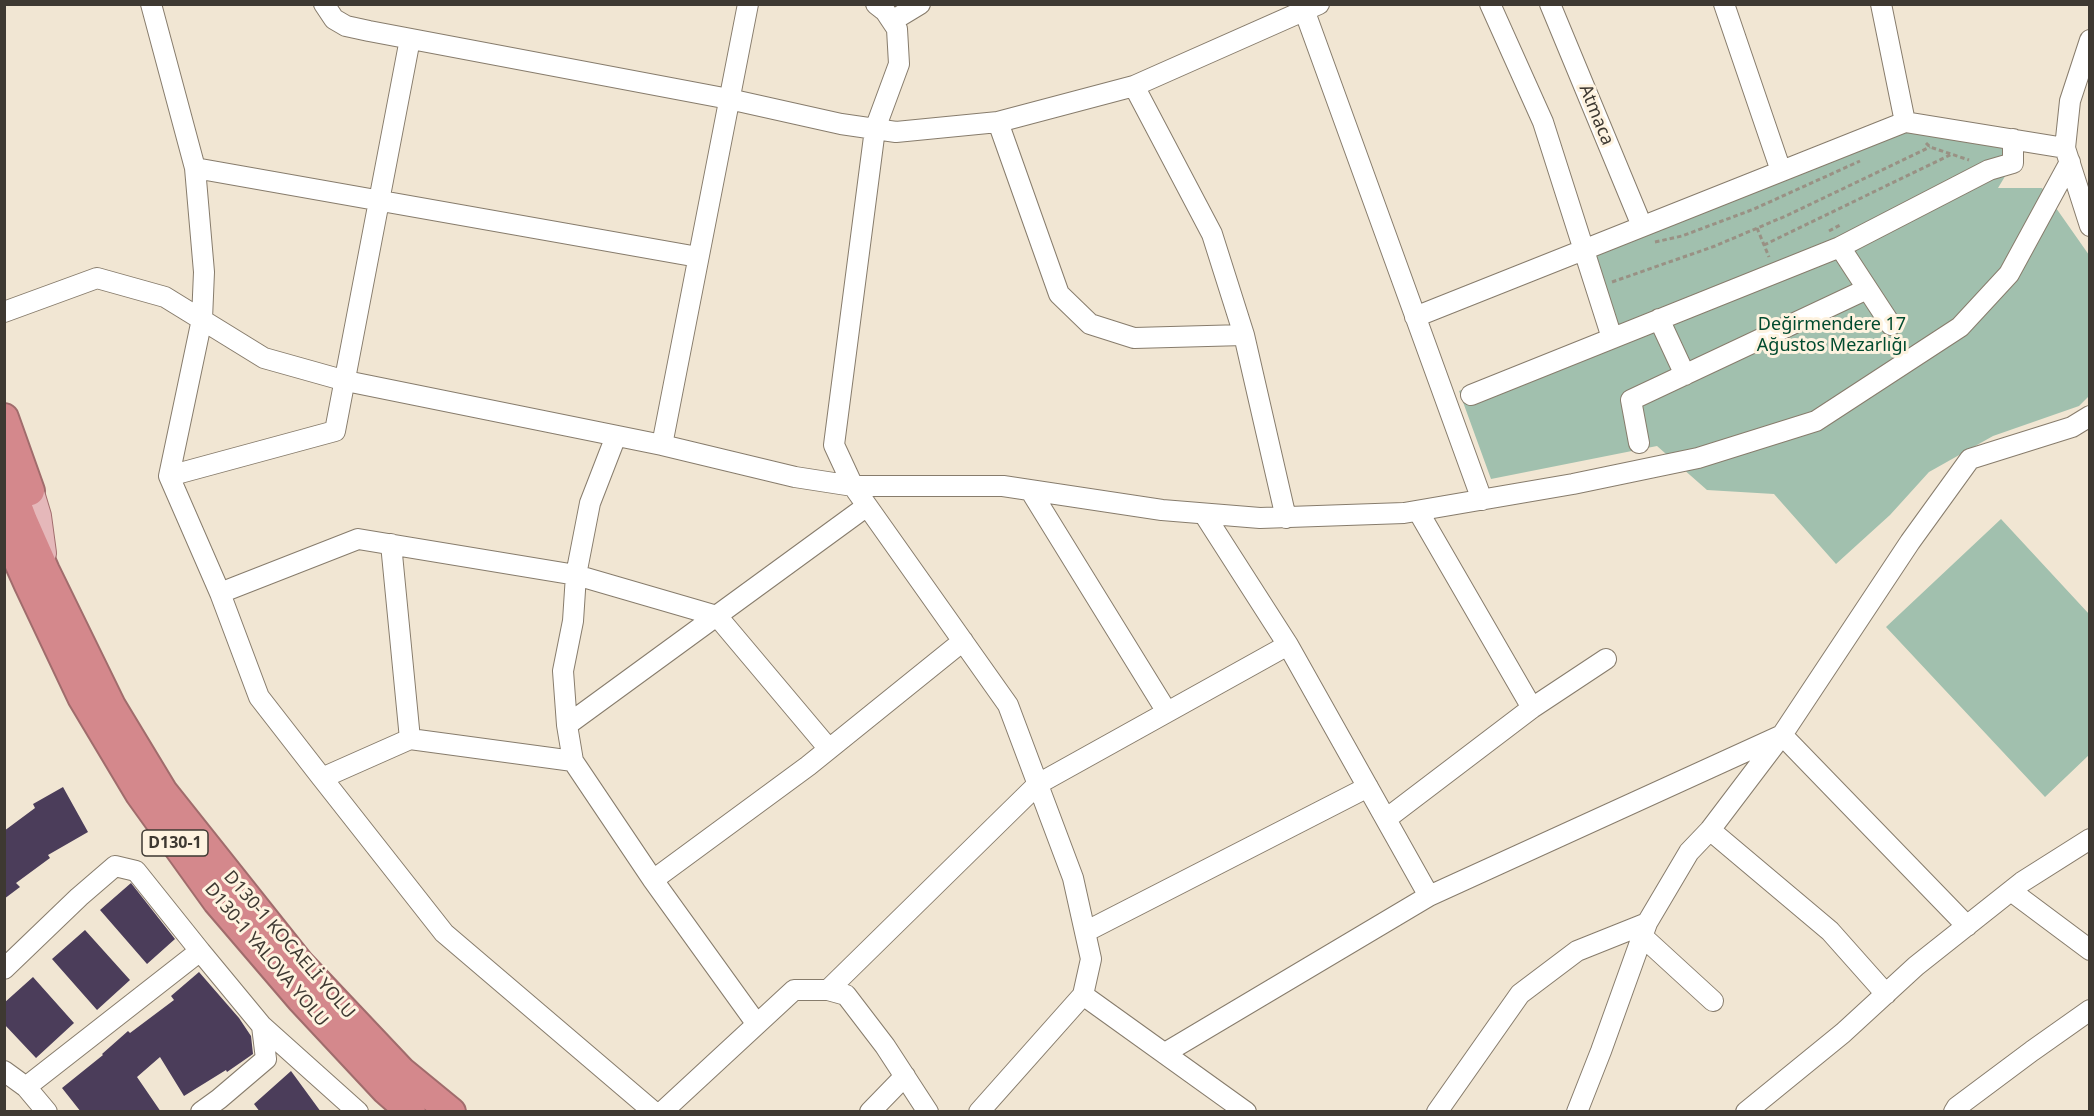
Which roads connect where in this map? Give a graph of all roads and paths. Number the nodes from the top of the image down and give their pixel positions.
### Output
1 (151, 4) edge
2 (324, 4) edge
3 (748, 4) edge
4 (876, 4) edge
5 (920, 4) edge
6 (1490, 4) edge
7 (1550, 4) edge
8 (1724, 4) edge
9 (1881, 4) edge
10 (1308, 7) edge
11 (892, 21) junction
12 (410, 39) junction
13 (2090, 40) edge
14 (1134, 86) junction
15 (729, 99) junction
16 (2080, 101) edge
17 (998, 122) junction
18 (1905, 122) junction
19 (875, 129) junction
20 (2013, 139) junction
21 (1952, 154) junction
22 (2068, 155) junction
23 (1868, 157) dead end
24 (195, 168) junction
25 (1989, 170) junction
26 (1781, 171) junction
27 (380, 201) junction
28 (1642, 226) junction
29 (2090, 226) edge
30 (1758, 228) junction
31 (1674, 238) dead end
32 (1764, 245) junction
33 (1840, 247) junction
34 (1585, 253) junction
35 (698, 257) junction
36 (1776, 272) junction
37 (1596, 288) junction
38 (1867, 289) junction
39 (4, 312) edge
40 (1415, 317) junction
41 (202, 319) junction
42 (1659, 319) junction
43 (1891, 325) dead end
44 (1244, 335) junction
45 (1612, 338) junction
46 (1684, 375) junction
47 (346, 381) junction
48 (1471, 395) dead end
49 (2090, 416) edge
50 (4, 418) edge
51 (616, 436) junction
52 (1639, 443) dead end
53 (662, 445) junction
54 (4, 471) edge
55 (169, 476) junction
56 (853, 486) junction
57 (1030, 490) junction
58 (32, 496) joint
59 (1482, 500) junction
60 (867, 506) junction
61 (1418, 511) junction
62 (1204, 514) junction
63 (1286, 518) junction
64 (4, 529) edge
65 (391, 544) junction
66 (45, 571) junction
67 (576, 575) junction
68 (220, 593) junction
69 (717, 616) junction
70 (963, 641) junction
71 (1288, 645) junction
72 (1606, 659) dead end
73 (1532, 708) junction
74 (1167, 712) junction
75 (567, 725) junction
76 (1782, 735) junction
77 (410, 739) junction
78 (829, 749) junction
79 (573, 761) junction
80 (322, 778) junction
81 (1038, 784) junction
82 (1368, 787) junction
83 (1386, 819) junction
84 (1710, 830) junction
85 (2090, 838) edge
86 (653, 880) junction
87 (2011, 891) junction
88 (1429, 896) junction
89 (1967, 926) junction
90 (1645, 929) junction
91 (1085, 932) junction
92 (2090, 950) edge
93 (200, 951) junction
94 (4, 969) edge
95 (828, 990) junction
96 (1886, 994) junction
97 (1083, 995) junction
98 (1713, 1001) dead end
99 (2090, 1010) edge
100 (756, 1023) junction
101 (261, 1026) junction
102 (1165, 1053) junction
103 (4, 1071) edge
104 (905, 1076) junction
105 (26, 1087) junction
106 (47, 1112) edge
107 (201, 1112) edge
108 (358, 1112) edge
109 (411, 1112) edge
110 (451, 1112) edge
111 (654, 1112) edge
112 (662, 1112) edge
113 (870, 1112) edge
114 (928, 1112) edge
115 (980, 1112) edge
116 (1246, 1112) edge
117 (1437, 1112) edge
118 (1577, 1112) edge
119 (1746, 1112) edge
120 (1954, 1112) edge

1 - 24 street
2 - 12 street
3 - 15 street
4 - 11 street
5 - 11 street
6 - 34 street
7 - 28 street, Atmaca
8 - 26 street
9 - 18 street
10 - 14 street
10 - 40 street
11 - 19 street
12 - 15 street
12 - 27 street
13 - 16 street
14 - 17 street
14 - 44 street
15 - 19 street
15 - 35 street
16 - 22 street
17 - 19 street
17 - 44 street
18 - 20 street
18 - 26 street
19 - 56 street
20 - 22 street
20 - 25 street
21 - 25 path
21 - 30 path
21 - 32 path
22 - 29 street
22 - 59 street
23 - 31 path
24 - 27 street
24 - 41 street
25 - 33 street
26 - 28 street
27 - 35 street
27 - 47 street
28 - 34 street
30 - 32 path
30 - 37 path
32 - 36 path
33 - 36 street
33 - 38 street
34 - 37 street
34 - 40 street
35 - 53 street
36 - 42 street
37 - 45 street
38 - 43 street
38 - 46 street
39 - 41 street
40 - 59 street
41 - 47 street
41 - 55 street
42 - 45 street
42 - 46 street
44 - 63 street
45 - 48 street
46 - 52 street
47 - 51 street
47 - 55 street
49 - 76 street
50 - 58 highway
51 - 53 street
51 - 67 street
53 - 56 street
54 - 66 highway, D130-1 KOCAELİ YOLU
55 - 68 street
56 - 57 street
56 - 60 street
57 - 62 street
57 - 74 street
58 - 66 main road
59 - 61 street
60 - 69 street
60 - 70 street
61 - 63 street
61 - 73 street
62 - 63 street
62 - 71 street
64 - 109 highway, D130-1 YALOVA YOLU / D130-1
65 - 67 street
65 - 68 street
65 - 77 street
66 - 110 highway, D130-1 KOCAELİ YOLU / D130-1
67 - 69 street
67 - 75 street
68 - 80 street
69 - 75 street
69 - 78 street
70 - 78 street
70 - 81 street
71 - 74 street
71 - 82 street
72 - 73 street
73 - 83 street
74 - 81 street
75 - 79 street
76 - 84 street
76 - 88 street
76 - 89 street
77 - 79 street
77 - 80 street
78 - 86 street
79 - 86 street
80 - 111 street
81 - 91 street
81 - 95 street
82 - 83 street
82 - 91 street
83 - 88 street
84 - 90 street
84 - 96 street
85 - 87 street
86 - 100 street
87 - 89 street
87 - 92 street
88 - 102 street
89 - 96 street
90 - 98 street
90 - 117 street
90 - 118 street
91 - 97 street
93 - 94 street
93 - 101 street
93 - 105 street
95 - 100 street
95 - 104 street
96 - 119 street
97 - 102 street
97 - 115 street
99 - 120 street
100 - 112 street
101 - 107 street
101 - 108 street
102 - 116 street
103 - 105 street
104 - 113 street
104 - 114 street
105 - 106 street

